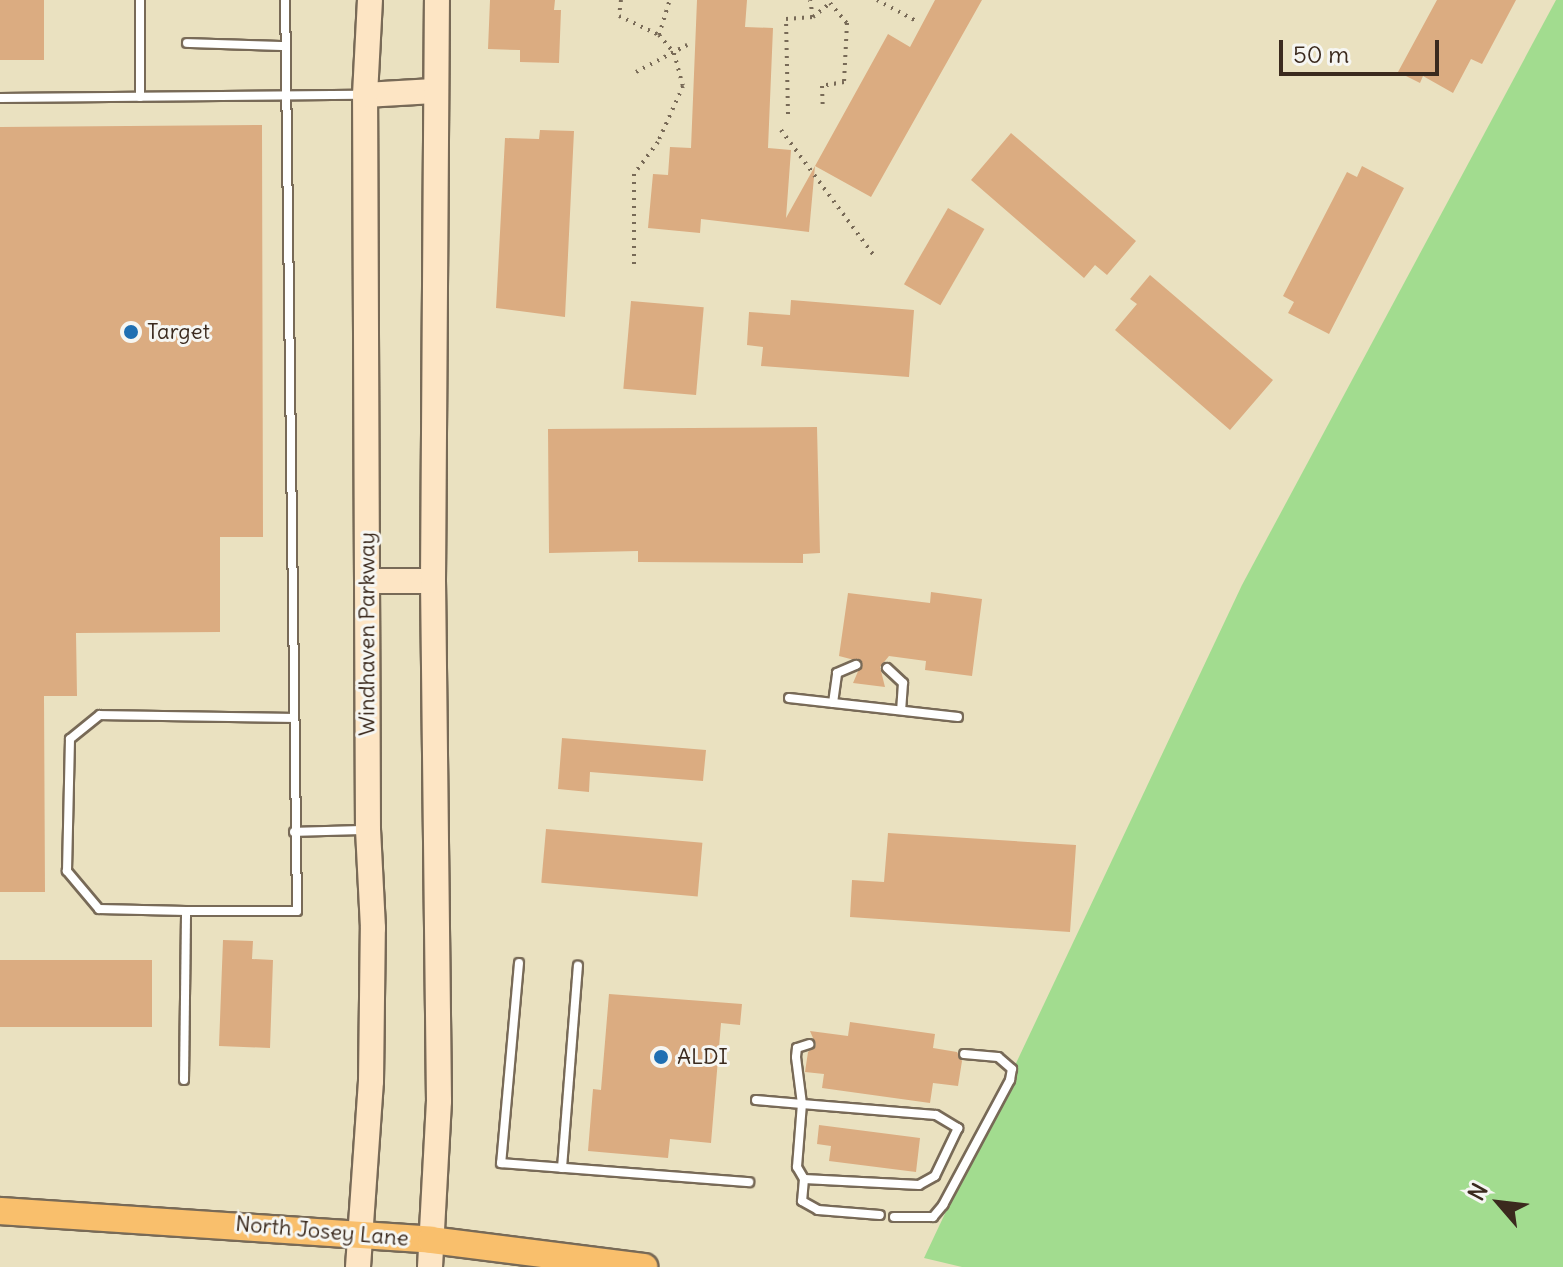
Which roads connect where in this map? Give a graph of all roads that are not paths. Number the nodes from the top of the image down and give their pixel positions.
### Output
1 (140, 0) edge
2 (285, 0) edge
3 (370, 0) edge
4 (437, 0) edge
5 (187, 43) dead end
6 (285, 46) junction
7 (434, 91) junction
8 (365, 95) junction
9 (285, 96) junction
10 (140, 97) junction
11 (0, 98) edge
12 (367, 581) junction
13 (433, 581) junction
14 (856, 665) dead end
15 (887, 668) dead end
16 (789, 698) dead end
17 (833, 703) junction
18 (901, 710) junction
19 (958, 717) dead end
20 (292, 718) junction
21 (368, 830) junction
22 (294, 832) junction
23 (186, 911) junction
24 (519, 963) dead end
25 (578, 966) dead end
26 (809, 1044) dead end
27 (964, 1054) dead end
28 (184, 1080) dead end
29 (756, 1100) dead end
30 (802, 1104) junction
31 (562, 1168) junction
32 (804, 1179) junction
33 (749, 1182) dead end
34 (0, 1211) edge
35 (880, 1215) dead end
36 (894, 1217) dead end
37 (360, 1234) junction
38 (431, 1240) junction
39 (358, 1267) edge
40 (430, 1267) edge
41 (644, 1267) edge

1 - 10 lane
2 - 6 lane
3 - 8 main road, Windhaven Parkway
4 - 7 main road
5 - 6 lane
6 - 9 lane
7 - 8 main road
7 - 13 main road
8 - 9 lane
8 - 12 main road, Windhaven Parkway
9 - 10 lane
9 - 20 lane
10 - 11 lane
12 - 13 main road
12 - 21 main road, Windhaven Parkway
13 - 38 main road
14 - 17 lane
15 - 18 lane
16 - 17 lane
17 - 18 lane
18 - 19 lane
20 - 22 lane
20 - 23 lane
21 - 22 lane
21 - 37 main road, Windhaven Parkway
22 - 23 lane
23 - 28 lane
24 - 31 lane
25 - 31 lane
26 - 30 lane
27 - 36 lane
29 - 30 lane
30 - 32 lane
30 - 32 lane
31 - 33 lane
32 - 35 lane
34 - 37 main road, North Josey Lane
37 - 38 main road, North Josey Lane
37 - 39 main road, Windhaven Parkway
38 - 40 main road
38 - 41 main road, North Josey Lane

